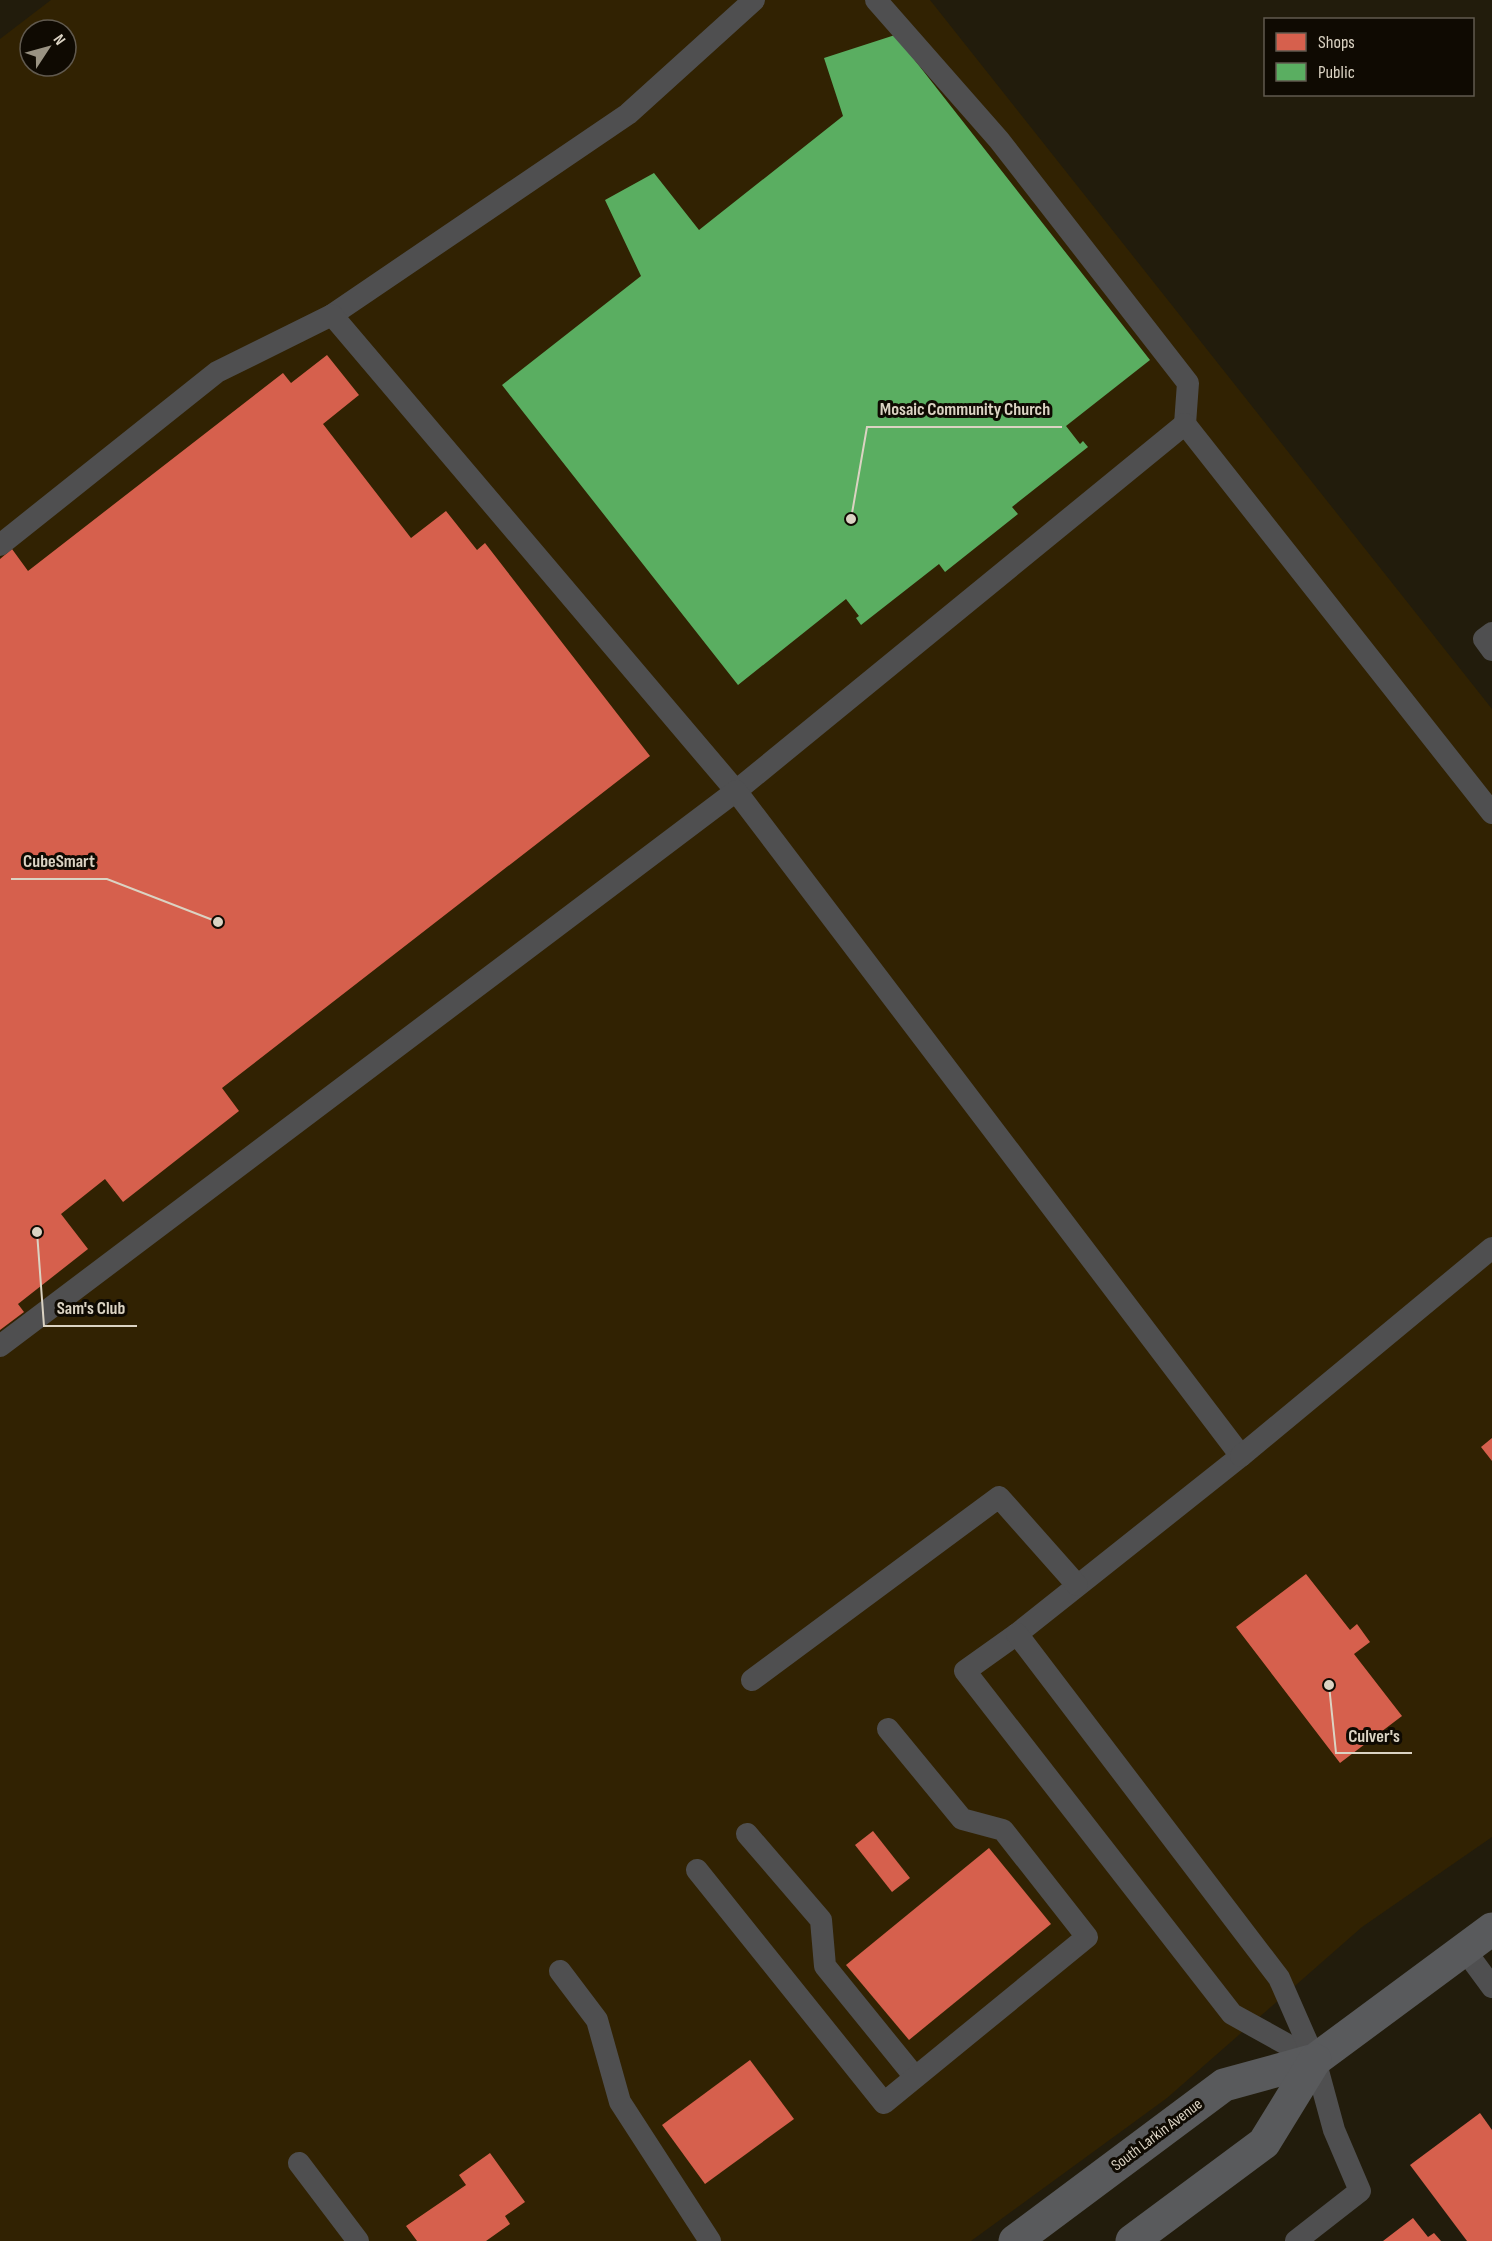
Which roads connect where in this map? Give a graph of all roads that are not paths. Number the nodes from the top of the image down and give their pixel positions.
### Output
1 (754, 0) edge
2 (876, 0) edge
3 (332, 315) junction
4 (1185, 424) junction
5 (0, 545) edge
6 (1492, 633) edge
7 (1492, 650) edge
8 (736, 791) junction
9 (1492, 813) edge
10 (1492, 1248) edge
11 (0, 1346) edge
12 (1241, 1456) junction
13 (1077, 1585) junction
14 (1017, 1634) junction
15 (752, 1680) dead end
16 (888, 1729) dead end
17 (747, 1834) dead end
18 (697, 1870) dead end
19 (1492, 1929) edge
20 (1464, 1949) junction
21 (560, 1971) dead end
22 (1492, 1987) edge
23 (1315, 2060) junction
24 (915, 2077) junction
25 (299, 2163) dead end
26 (358, 2241) edge
27 (710, 2241) edge
28 (1015, 2241) edge
29 (1132, 2241) edge
30 (1296, 2241) edge

1 - 3 lane
2 - 4 lane
3 - 5 lane
3 - 8 lane
4 - 8 lane
4 - 9 lane
6 - 7 lane
8 - 11 lane
8 - 12 lane
10 - 12 lane
12 - 13 lane
13 - 14 lane
13 - 15 lane
14 - 23 lane
14 - 23 lane
16 - 24 lane
17 - 24 lane
18 - 24 lane
19 - 20 main road, South Larkin Avenue
20 - 22 lane
20 - 23 main road, South Larkin Avenue
21 - 27 lane
23 - 28 main road, South Larkin Avenue
23 - 29 main road, South Larkin Avenue
23 - 30 lane
25 - 26 lane

